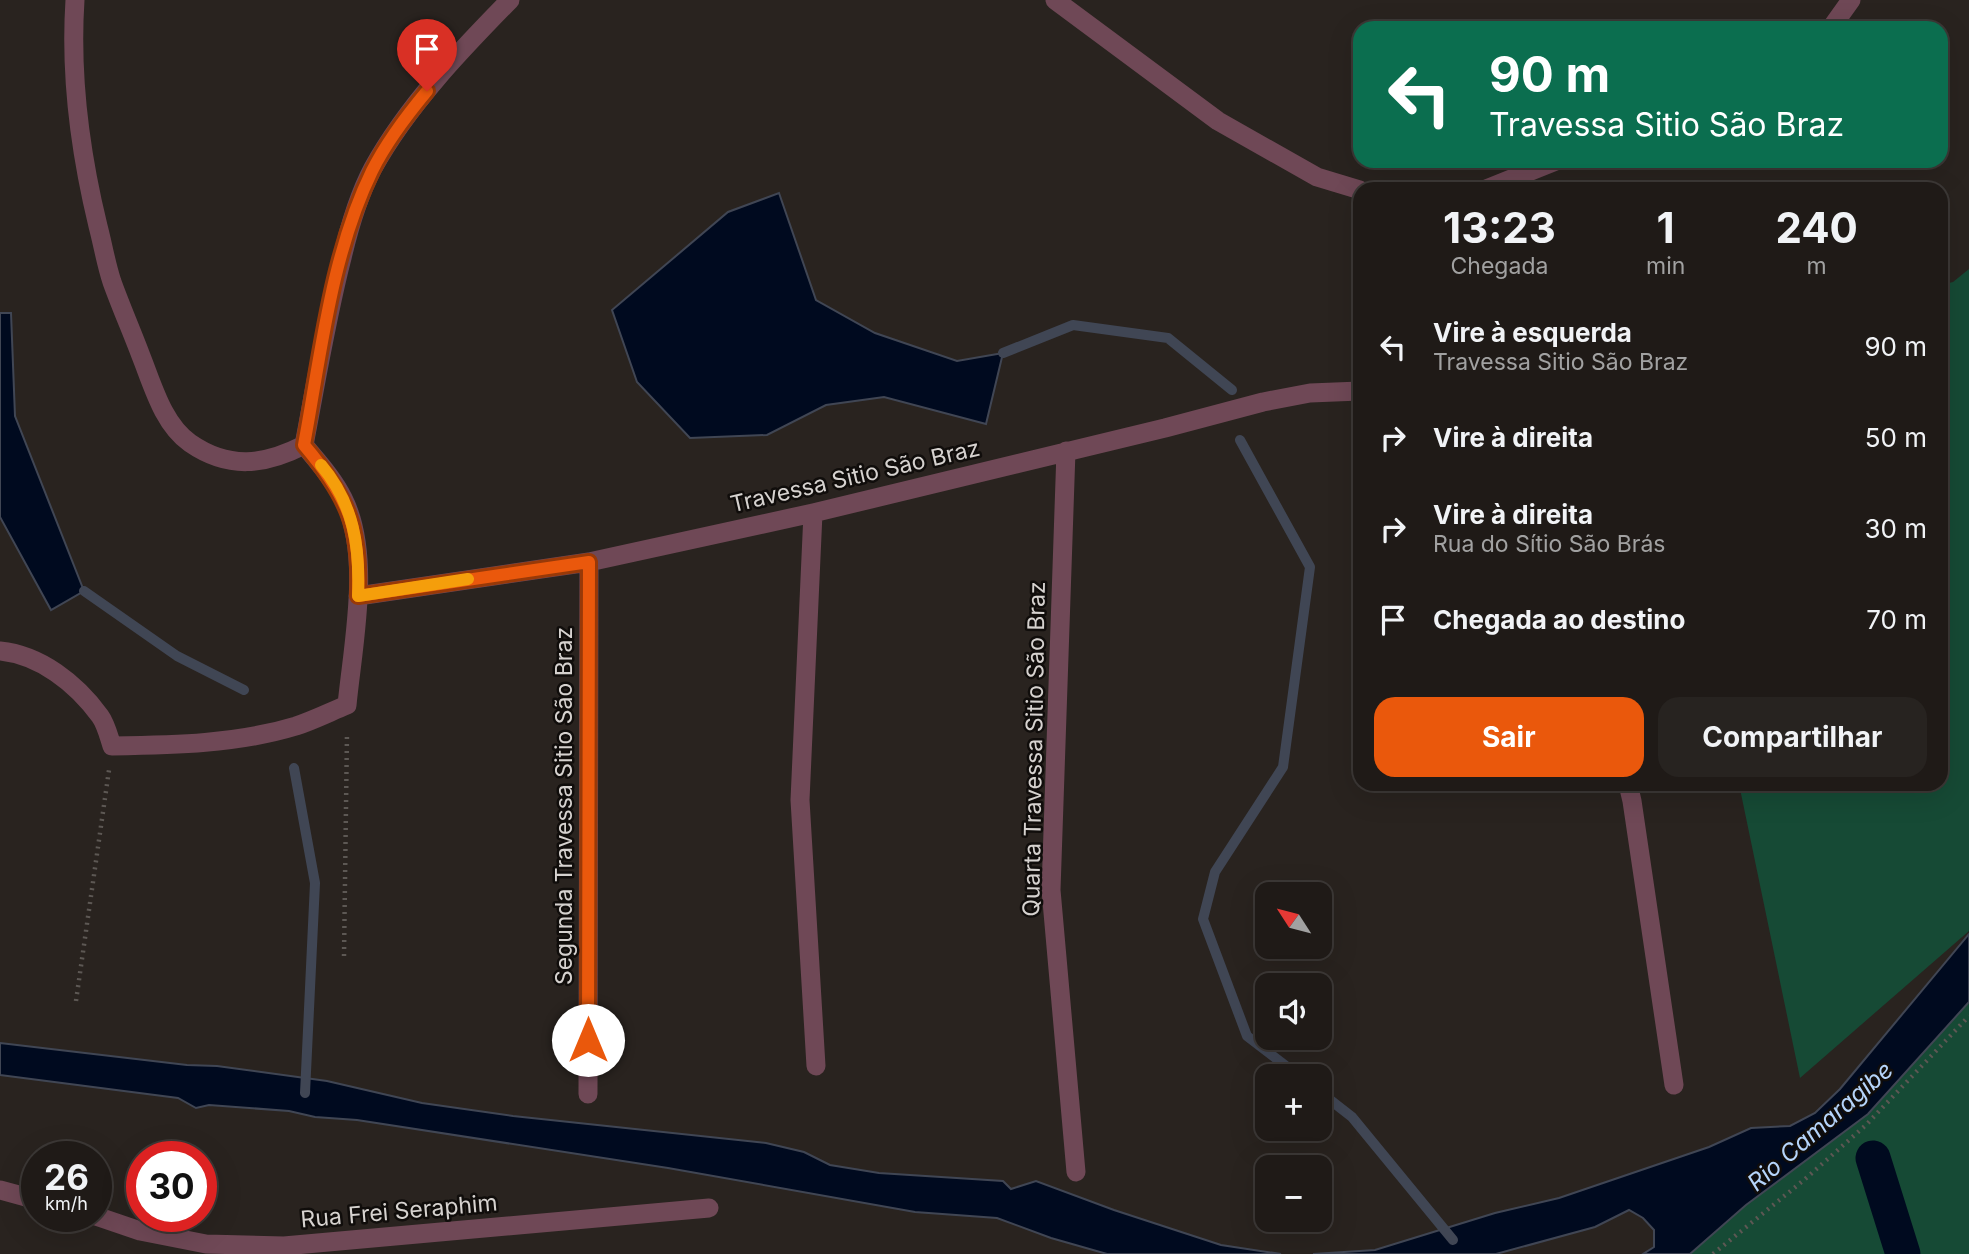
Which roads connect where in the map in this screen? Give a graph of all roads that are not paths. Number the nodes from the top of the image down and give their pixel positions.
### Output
1 (75, 0) edge
2 (510, 0) edge
3 (1055, 0) edge
4 (1851, 0) edge
5 (1836, 21) edge
6 (1538, 168) edge
7 (1504, 182) edge
8 (1353, 188) edge
9 (1353, 391) edge
10 (304, 445) junction
11 (1066, 451) junction
12 (813, 513) junction
13 (589, 562) junction
14 (358, 596) junction
15 (0, 651) edge
16 (1630, 791) edge
17 (816, 1066) dead end
18 (1674, 1085) dead end
19 (588, 1094) dead end
20 (1076, 1172) dead end
21 (0, 1190) edge
22 (21, 1196) edge
23 (709, 1208) dead end
24 (112, 1221) edge

1 - 10 street
2 - 10 street
3 - 8 street
4 - 5 street
6 - 7 street
9 - 11 street, Travessa Sitio São Braz
10 - 14 street
11 - 12 street, Travessa Sitio São Braz
11 - 20 street, Quarta Travessa Sitio São Braz
12 - 13 street, Travessa Sitio São Braz
12 - 17 street
13 - 14 street, Travessa Sitio São Braz
13 - 19 street, Segunda Travessa Sitio São Braz
14 - 15 street
16 - 18 street
21 - 22 street
23 - 24 street, Rua Frei Seraphim

